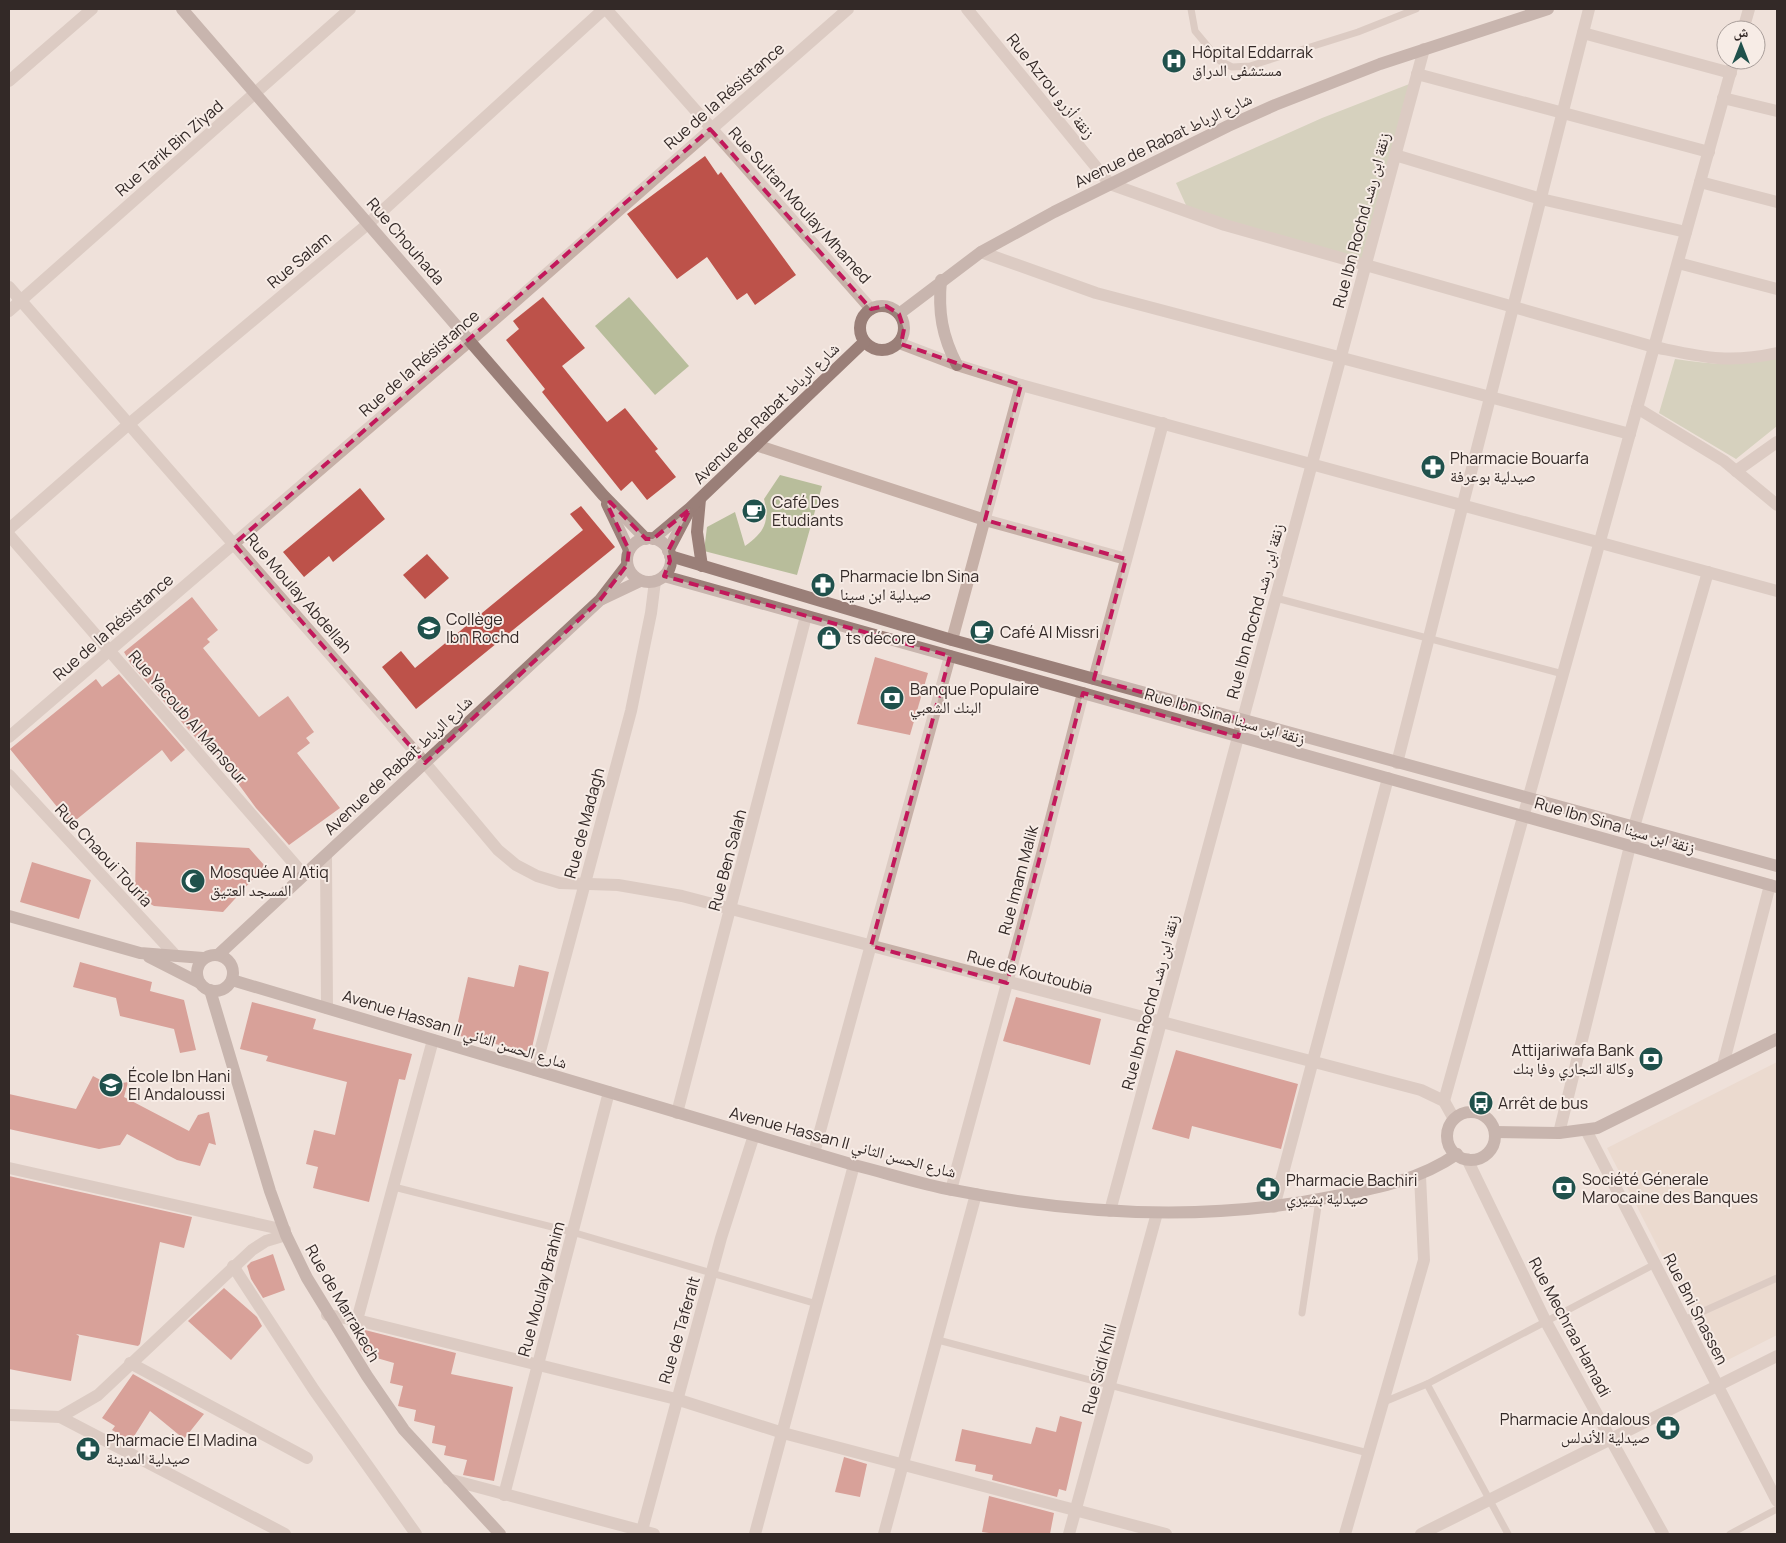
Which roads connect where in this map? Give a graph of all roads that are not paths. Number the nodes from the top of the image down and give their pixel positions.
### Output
1 (92, 9) edge
2 (182, 9) edge
3 (350, 9) edge
4 (605, 9) edge
5 (848, 9) edge
6 (967, 9) edge
7 (1191, 9) edge
8 (1416, 9) edge
9 (1548, 9) edge
10 (1589, 9) edge
11 (1583, 33) junction
12 (1424, 49) junction
13 (1716, 62) edge
14 (1731, 70) edge
15 (1417, 74) junction
16 (9, 82) edge
17 (256, 94) junction
18 (1724, 98) junction
19 (1777, 111) edge
20 (1563, 114) junction
21 (710, 129) junction
22 (1709, 152) junction
23 (1395, 156) junction
24 (1700, 182) junction
25 (1110, 184) junction
26 (1541, 199) junction
27 (1777, 202) edge
28 (369, 223) junction
29 (1686, 232) junction
30 (981, 252) junction
31 (1678, 263) junction
32 (1366, 264) junction
33 (941, 280) junction
34 (9, 287) edge
35 (1777, 289) edge
36 (21, 300) junction
37 (1513, 308) junction
38 (871, 309) junction
39 (9, 311) edge
40 (899, 314) junction
41 (470, 340) junction
42 (864, 342) junction
43 (899, 343) junction
44 (1654, 347) junction
45 (1777, 353) edge
46 (1341, 356) junction
47 (957, 365) junction
48 (1021, 384) junction
49 (1490, 398) junction
50 (1637, 408) junction
51 (1163, 423) junction
52 (129, 424) junction
53 (1630, 434) junction
54 (1777, 442) edge
55 (756, 445) junction
56 (1312, 464) junction
57 (1736, 471) junction
58 (603, 495) junction
59 (700, 499) junction
60 (1463, 505) junction
61 (1777, 505) edge
62 (690, 508) junction
63 (985, 520) junction
64 (9, 529) edge
65 (9, 535) edge
66 (650, 539) junction
67 (1600, 542) junction
68 (234, 544) junction
69 (629, 550) junction
70 (669, 554) junction
71 (1126, 559) junction
72 (627, 565) junction
73 (702, 566) junction
74 (1708, 572) junction
75 (659, 578) junction
76 (640, 581) junction
77 (1777, 591) edge
78 (1276, 598) junction
79 (600, 600) junction
80 (806, 616) junction
81 (1429, 639) junction
82 (952, 640) junction
83 (109, 651) junction
84 (950, 656) junction
85 (1563, 674) junction
86 (1094, 679) junction
87 (1083, 693) junction
88 (1243, 720) junction
89 (1238, 736) junction
90 (9, 737) edge
91 (426, 762) junction
92 (1398, 762) junction
93 (9, 775) edge
94 (1388, 778) junction
95 (1528, 798) junction
96 (1523, 816) junction
97 (1634, 827) junction
98 (1630, 846) junction
99 (326, 855) junction
100 (1777, 863) edge
101 (304, 875) junction
102 (585, 884) junction
103 (1774, 886) edge
104 (731, 909) junction
105 (9, 916) edge
106 (871, 946) junction
107 (140, 953) junction
108 (218, 955) junction
109 (176, 956) junction
110 (203, 958) junction
111 (232, 980) junction
112 (1007, 983) junction
113 (205, 987) junction
114 (327, 1008) junction
115 (1161, 1024) junction
116 (1777, 1039) edge
117 (433, 1040) junction
118 (1312, 1062) junction
119 (1723, 1065) junction
120 (535, 1070) junction
121 (609, 1092) junction
122 (1444, 1101) junction
123 (677, 1112) junction
124 (1454, 1119) junction
125 (1586, 1130) junction
126 (1495, 1132) junction
127 (1559, 1133) junction
128 (754, 1136) junction
129 (814, 1153) junction
130 (1462, 1156) junction
131 (854, 1165) junction
132 (9, 1168) edge
133 (1420, 1176) junction
134 (394, 1187) junction
135 (951, 1190) junction
136 (976, 1194) junction
137 (1318, 1200) junction
138 (1274, 1207) junction
139 (1110, 1211) junction
140 (1157, 1213) junction
141 (572, 1232) junction
142 (286, 1233) junction
143 (1655, 1264) junction
144 (233, 1266) junction
145 (711, 1274) junction
146 (1777, 1278) edge
147 (817, 1304) junction
148 (1302, 1313) dead end
149 (327, 1315) junction
150 (357, 1320) junction
151 (1545, 1320) junction
152 (1684, 1320) junction
153 (938, 1340) junction
154 (1777, 1356) edge
155 (130, 1363) junction
156 (538, 1365) junction
157 (1112, 1384) junction
158 (1427, 1384) junction
159 (1717, 1386) junction
160 (676, 1399) junction
161 (1383, 1402) junction
162 (9, 1415) edge
163 (60, 1417) junction
164 (783, 1433) junction
165 (1612, 1438) junction
166 (1368, 1453) junction
167 (307, 1458) dead end
168 (903, 1463) junction
169 (448, 1479) junction
170 (504, 1495) junction
171 (1490, 1500) junction
172 (1777, 1501) edge
173 (1777, 1509) edge
174 (1075, 1510) junction
175 (646, 1533) edge
176 (285, 1534) edge
177 (416, 1534) edge
178 (500, 1534) edge
179 (755, 1534) edge
180 (884, 1534) edge
181 (1070, 1534) edge
182 (1166, 1534) edge
183 (1345, 1534) edge
184 (1421, 1534) edge
185 (1508, 1534) edge
186 (1663, 1534) edge
187 (1730, 1534) edge

1 - 16 street
2 - 17 street, Rue Chouhada
3 - 17 street, Rue Tarik Bin Ziyad
4 - 21 street, Rue Sultan Moulay Mhamed
4 - 28 street, Rue Salam
5 - 21 street, Rue de la Résistance
6 - 25 street, Rue Azrou زنقة أزرو
7 - 8 lane
9 - 12 street, Avenue de Rabat شارع الرباط
10 - 11 street
11 - 13 street
11 - 20 street
12 - 15 street, Rue Ibn Rochd زنقة ابن رشد
12 - 25 street, Avenue de Rabat شارع الرباط
14 - 18 street
15 - 20 street
15 - 23 street, Rue Ibn Rochd زنقة ابن رشد
17 - 28 street, Rue Chouhada
17 - 36 street, Rue Tarik Bin Ziyad
18 - 19 street
18 - 22 street
20 - 22 street
20 - 26 street
21 - 38 street, Rue Sultan Moulay Mhamed
21 - 41 street, Rue de la Résistance
22 - 24 street
23 - 26 street
23 - 32 street, Rue Ibn Rochd زنقة ابن رشد
24 - 27 street
24 - 29 street
25 - 30 street, Avenue de Rabat شارع الرباط
25 - 32 street
26 - 29 street
26 - 37 street
28 - 41 street, Rue Chouhada
28 - 52 street, Rue Salam
29 - 31 street
30 - 33 street, Avenue de Rabat شارع الرباط
30 - 46 street
31 - 35 street
31 - 44 street
32 - 37 street
32 - 46 street, Rue Ibn Rochd زنقة ابن رشد
33 - 40 street, Avenue de Rabat شارع الرباط
33 - 47 street
34 - 36 street, Rue Moulay Abdellah
36 - 39 street, Rue Tarik Bin Ziyad
36 - 52 street, Rue Moulay Abdellah
37 - 44 street
37 - 49 street
38 - 40 street
38 - 42 street
40 - 43 street
41 - 58 street, Rue Chouhada
41 - 68 street, Rue de la Résistance
42 - 43 street
42 - 55 street, Avenue de Rabat شارع الرباط
43 - 47 street
44 - 45 street
44 - 50 street
46 - 49 street
46 - 56 street, Rue Ibn Rochd زنقة ابن رشد
47 - 48 street
48 - 51 street
48 - 63 street
49 - 53 street
49 - 60 street
50 - 53 street
50 - 57 street
51 - 56 street
51 - 71 street
52 - 64 street, Rue Salam
52 - 68 street, Rue Moulay Abdellah
53 - 67 street
54 - 57 street
55 - 59 street, Avenue de Rabat شارع الرباط
55 - 63 street
56 - 60 street
56 - 78 street, Rue Ibn Rochd زنقة ابن رشد
57 - 61 street
58 - 66 street, Rue Chouhada
58 - 69 street, Rue Chouhada
59 - 62 street, Avenue de Rabat شارع الرباط
59 - 73 street
60 - 67 street
60 - 81 street
62 - 66 street, Avenue de Rabat شارع الرباط
62 - 70 street, Avenue de Rabat شارع الرباط
63 - 71 street
63 - 82 street
65 - 83 street, Rue Yacoub Al Mansour
66 - 69 street
66 - 70 street
67 - 74 street
67 - 85 street
68 - 83 street, Rue de la Résistance
68 - 91 street, Rue Moulay Abdellah
69 - 72 street
70 - 73 street, Rue Ibn Sina زنقة ابن سينا
70 - 75 street
71 - 86 street
72 - 76 street
72 - 79 street, Avenue de Rabat شارع الرباط
73 - 82 street, Rue Ibn Sina زنقة ابن سينا
74 - 77 street
74 - 97 street
75 - 76 street
75 - 80 street, Rue Ibn Sina زنقة ابن سينا
75 - 102 street, Rue de Madagh
76 - 79 street, Avenue de Rabat شارع الرباط
78 - 81 lane
78 - 88 street, Rue Ibn Rochd زنقة ابن رشد
79 - 91 street, Avenue de Rabat شارع الرباط
80 - 84 street, Rue Ibn Sina زنقة ابن سينا
80 - 104 street, Rue Ben Salah
81 - 85 lane
81 - 92 street
82 - 86 street, Rue Ibn Sina زنقة ابن سينا
83 - 90 street, Rue de la Résistance
83 - 101 street, Rue Yacoub Al Mansour
84 - 87 street, Rue Ibn Sina زنقة ابن سينا
84 - 106 street
85 - 95 street
86 - 88 street, Rue Ibn Sina زنقة ابن سينا
87 - 89 street, Rue Ibn Sina زنقة ابن سينا
87 - 112 street, Rue Imam Malik
88 - 89 street, Rue Ibn Rochd زنقة ابن رشد
88 - 92 street, Rue Ibn Sina زنقة ابن سينا
89 - 94 street, Rue Ibn Sina زنقة ابن سينا
89 - 115 street, Rue Ibn Rochd زنقة ابن رشد
91 - 99 street, Avenue de Rabat شارع الرباط
91 - 102 street, Rue Moulay Abdellah
92 - 95 street, Rue Ibn Sina زنقة ابن سينا
93 - 109 street, Rue Chaoui Touria
94 - 96 street, Rue Ibn Sina زنقة ابن سينا
94 - 118 street
95 - 96 street
95 - 97 street, Rue Ibn Sina زنقة ابن سينا
96 - 98 street, Rue Ibn Sina زنقة ابن سينا
96 - 122 street
97 - 100 street, Rue Ibn Sina زنقة ابن سينا
98 - 103 street, Rue Ibn Sina زنقة ابن سينا
98 - 127 street
99 - 101 street, Avenue de Rabat شارع الرباط
99 - 114 street
101 - 108 street, Avenue de Rabat شارع الرباط
102 - 104 street, Rue de Koutoubia
102 - 120 street, Rue de Madagh
103 - 119 street
104 - 106 street, Rue de Koutoubia
104 - 123 street, Rue Ben Salah
105 - 107 street
106 - 112 street, Rue de Koutoubia
106 - 129 street
107 - 109 street
107 - 113 street
108 - 110 street
108 - 111 street
109 - 110 street
110 - 113 street
111 - 113 street
111 - 114 street, Avenue Hassan II شارع الحسن الثاني
112 - 115 street, Rue de Koutoubia
112 - 135 street, Rue Imam Malik
113 - 142 street, Rue de Marrakech
114 - 117 street, Avenue Hassan II شارع الحسن الثاني
115 - 118 street, Rue de Koutoubia
115 - 139 street, Rue Ibn Rochd زنقة ابن رشد
116 - 119 street
117 - 120 street, Avenue Hassan II شارع الحسن الثاني
117 - 134 street
118 - 122 street, Rue de Koutoubia
118 - 138 street
119 - 125 street
120 - 121 street, Avenue Hassan II شارع الحسن الثاني
121 - 123 street, Avenue Hassan II شارع الحسن الثاني
121 - 141 street, Rue Moulay Brahim
122 - 124 street
123 - 128 street, Avenue Hassan II شارع الحسن الثاني
124 - 126 street
124 - 130 street
125 - 127 street
125 - 143 street, Rue Bni Snassen
126 - 127 street
126 - 130 street
128 - 129 street, Avenue Hassan II شارع الحسن الثاني
128 - 145 street, Rue de Taferalt
129 - 131 street, Avenue Hassan II شارع الحسن الثاني
130 - 133 street, Avenue Hassan II شارع الحسن الثاني
130 - 151 street, Rue Mechraa Hamadi
131 - 135 street, Avenue Hassan II شارع الحسن الثاني
131 - 147 street
132 - 142 street
133 - 137 street, Avenue Hassan II شارع الحسن الثاني
133 - 161 street
134 - 141 lane
134 - 150 street
135 - 136 street, Avenue Hassan II شارع الحسن الثاني
136 - 139 street, Avenue Hassan II شارع الحسن الثاني
136 - 153 street
137 - 138 street, Avenue Hassan II شارع الحسن الثاني
137 - 148 lane
138 - 140 street, Avenue Hassan II شارع الحسن الثاني
139 - 140 street, Avenue Hassan II شارع الحسن الثاني
140 - 157 street, Rue Sidi Khlil
141 - 145 lane
141 - 156 street, Rue Moulay Brahim
142 - 144 street
142 - 149 street, Rue de Marrakech
143 - 151 lane
143 - 152 street, Rue Bni Snassen
144 - 155 street
144 - 177 street
145 - 147 lane
145 - 160 street, Rue de Taferalt
146 - 152 lane
147 - 164 street
149 - 150 street
149 - 169 street, Rue de Marrakech
150 - 156 street
151 - 158 lane
151 - 165 street, Rue Mechraa Hamadi
152 - 159 street, Rue Bni Snassen
153 - 157 lane
153 - 168 street
154 - 159 street
155 - 163 street
155 - 167 street
156 - 160 street
156 - 170 street, Rue Moulay Brahim
157 - 166 lane
157 - 174 street, Rue Sidi Khlil
158 - 161 lane
158 - 171 lane
159 - 165 street
159 - 172 street, Rue Bni Snassen
160 - 164 street
160 - 175 street, Rue de Taferalt
161 - 166 street
162 - 163 street
163 - 176 street
164 - 168 street
164 - 179 street
165 - 171 street
165 - 186 street, Rue Mechraa Hamadi
166 - 183 street
168 - 174 street
168 - 180 street
169 - 170 street
169 - 178 street, Rue de Marrakech
170 - 175 street
171 - 184 street
171 - 185 lane
173 - 187 lane
174 - 181 street, Rue Sidi Khlil
174 - 182 street

